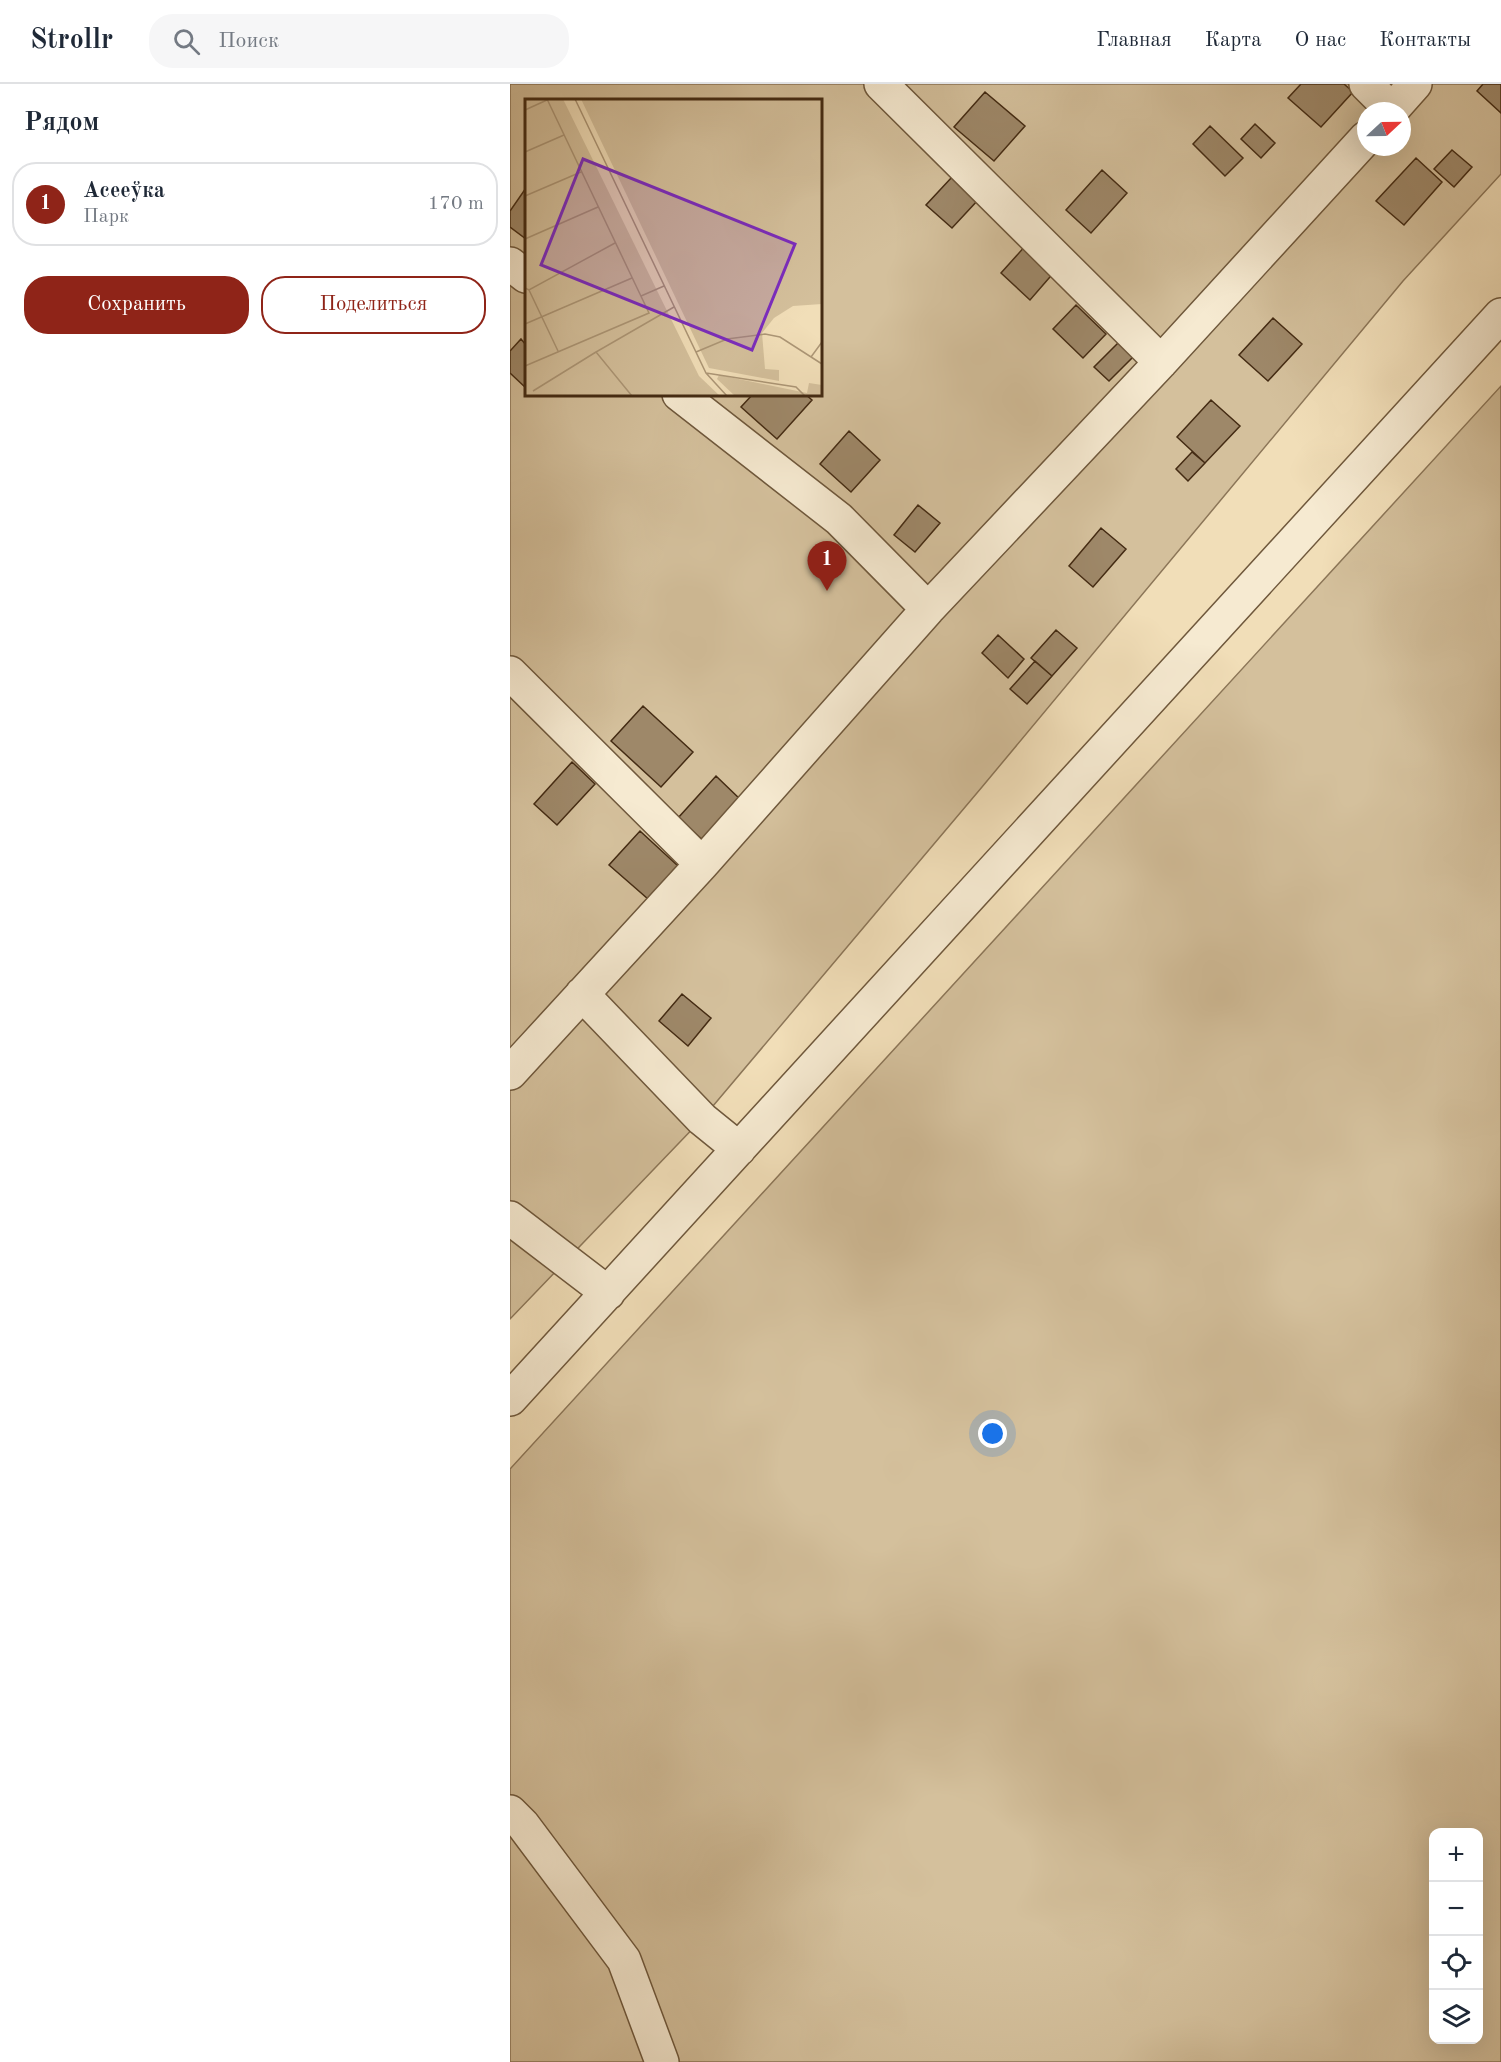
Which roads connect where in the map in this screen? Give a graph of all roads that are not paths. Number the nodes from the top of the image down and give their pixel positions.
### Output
1 (881, 84) edge
2 (1366, 84) edge
3 (1415, 84) edge
4 (1383, 102) edge
5 (1398, 102) edge
6 (1357, 148) edge
7 (510, 264) edge
8 (525, 275) edge
9 (1501, 315) edge
10 (1161, 362) junction
11 (682, 396) edge
12 (928, 609) junction
13 (510, 674) edge
14 (702, 864) junction
15 (582, 994) junction
16 (510, 1073) edge
17 (739, 1149) junction
18 (510, 1218) edge
19 (608, 1293) junction
20 (510, 1399) edge
21 (510, 1812) edge
22 (662, 2062) edge

1 - 10 street
2 - 4 street
3 - 5 street
6 - 10 street
7 - 8 street
9 - 17 street
10 - 12 street
11 - 12 street
12 - 14 street
13 - 14 street
14 - 15 street
15 - 16 street
15 - 17 street
17 - 19 street
18 - 19 street
19 - 20 street
21 - 22 street

